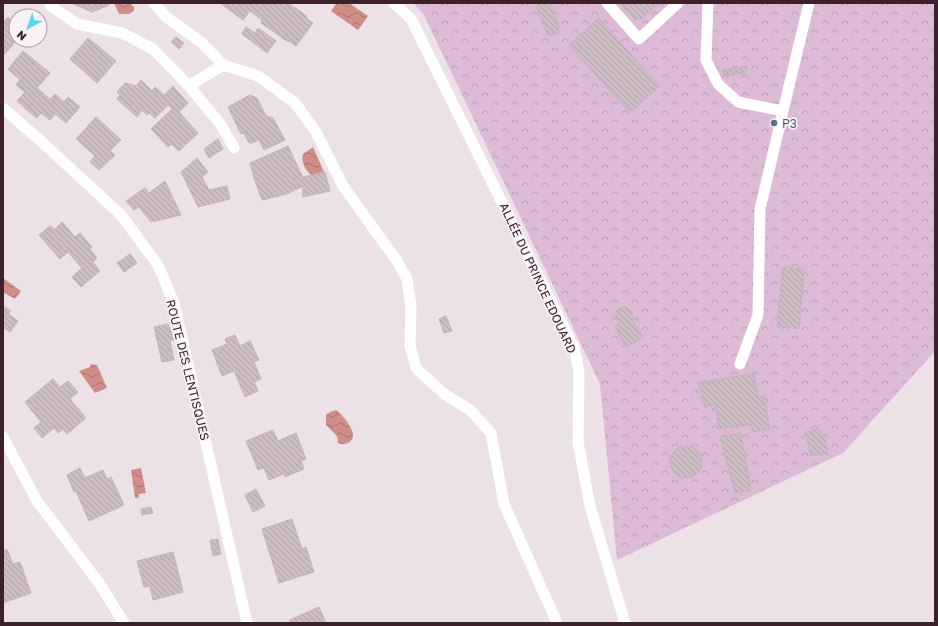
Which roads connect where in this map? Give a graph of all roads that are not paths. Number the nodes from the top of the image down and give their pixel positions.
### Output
1 (49, 3) edge
2 (154, 3) edge
3 (394, 3) edge
4 (607, 3) edge
5 (678, 3) edge
6 (708, 3) edge
7 (809, 3) edge
8 (223, 65) junction
9 (189, 86) junction
10 (3, 108) edge
11 (783, 111) junction
12 (234, 148) dead end
13 (740, 364) dead end
14 (3, 437) edge
15 (124, 623) edge
16 (247, 623) edge
17 (557, 623) edge
18 (625, 623) edge

1 - 9 street
2 - 8 street
3 - 18 street, ALLÉE DU PRINCE EDOUARD
4 - 5 street
6 - 11 street
7 - 11 street
8 - 9 street
8 - 17 street
9 - 12 street
10 - 16 street, ROUTE DES LENTISQUES
11 - 13 street
14 - 15 street

